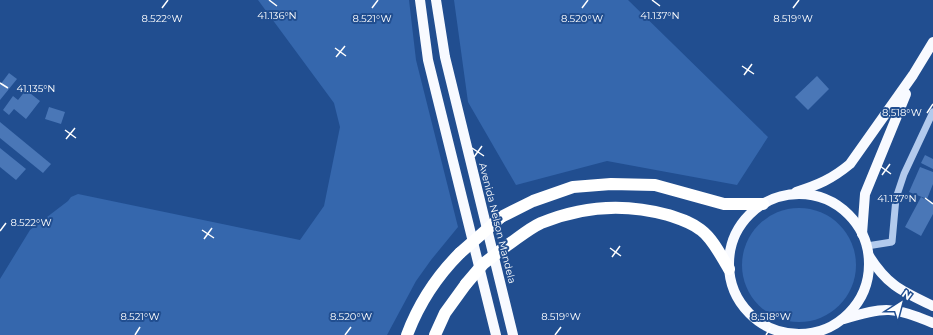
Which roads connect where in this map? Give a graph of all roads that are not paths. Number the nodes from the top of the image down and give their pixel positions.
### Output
1 (420, 0) edge
2 (436, 0) edge
3 (933, 42) edge
4 (913, 75) junction
5 (933, 112) edge
6 (784, 196) junction
7 (763, 204) junction
8 (862, 234) junction
9 (868, 251) junction
10 (729, 269) junction
11 (441, 272) junction
12 (933, 306) edge
13 (844, 318) junction
14 (758, 321) junction
15 (933, 323) edge
16 (823, 333) edge
17 (407, 335) edge
18 (416, 335) edge
19 (435, 335) edge
20 (496, 335) edge
21 (513, 335) edge
22 (770, 335) edge

1 - 20 main road
2 - 21 main road, Avenida Nelson Mandela
3 - 4 main road
4 - 6 main road
4 - 8 main road
5 - 9 lane
6 - 7 main road
6 - 8 main road
7 - 10 main road
7 - 11 highway, bridge
8 - 9 main road
9 - 12 main road
9 - 13 main road
10 - 14 main road
10 - 19 highway, bridge
11 - 17 highway
11 - 18 highway
13 - 15 main road
13 - 16 main road
14 - 16 main road
14 - 22 main road

